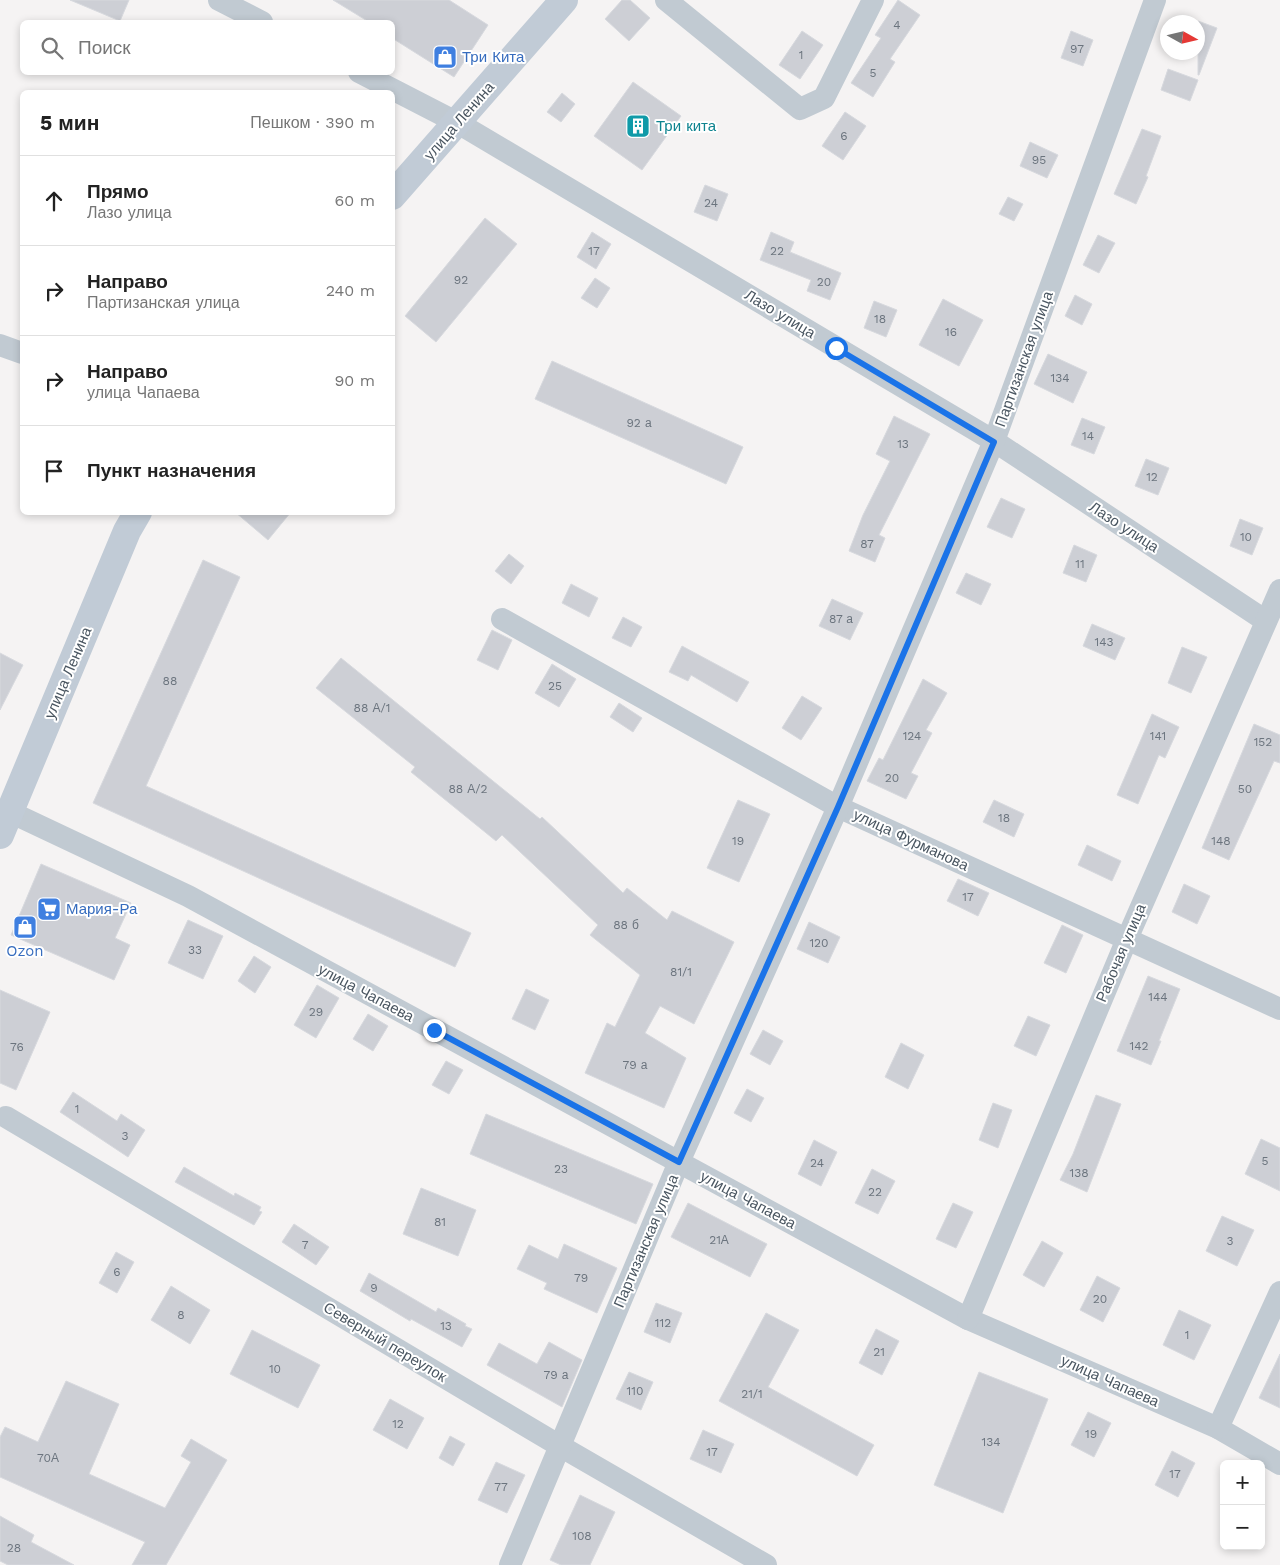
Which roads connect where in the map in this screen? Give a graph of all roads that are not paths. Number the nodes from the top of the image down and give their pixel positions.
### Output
1 (218, 0) edge
2 (564, 0) edge
3 (666, 0) edge
4 (874, 0) edge
5 (1155, 0) edge
6 (258, 20) edge
7 (365, 75) edge
8 (393, 90) edge
9 (395, 91) edge
10 (458, 124) junction
11 (395, 193) edge
12 (0, 344) edge
13 (20, 352) edge
14 (994, 442) junction
15 (136, 515) edge
16 (1280, 590) edge
17 (502, 619) dead end
18 (1266, 621) junction
19 (838, 807) junction
20 (5, 824) edge
21 (1127, 939) junction
22 (1280, 1009) edge
23 (6, 1117) dead end
24 (679, 1162) junction
25 (1280, 1292) edge
26 (968, 1319) junction
27 (1218, 1428) junction
28 (560, 1446) junction
29 (1280, 1464) edge
30 (510, 1565) edge
31 (766, 1565) edge

1 - 6 street
2 - 10 main road, улица Ленина
3 - 4 street
5 - 14 street, Партизанская улица
7 - 8 street, Лазо улица
9 - 10 street, Лазо улица
10 - 11 main road, улица Ленина
10 - 14 street, Лазо улица
12 - 13 street
14 - 18 street, Лазо улица
14 - 19 street, Партизанская улица
15 - 20 main road, улица Ленина
16 - 18 street, Рабочая улица
17 - 19 street, улица Фурманова
18 - 21 street, Рабочая улица
19 - 21 street, улица Фурманова
19 - 24 street, Партизанская улица
20 - 24 street, улица Чапаева
21 - 22 street, улица Фурманова
21 - 26 street, Рабочая улица
23 - 28 street, Северный переулок
24 - 26 street, улица Чапаева
24 - 28 street, Партизанская улица
25 - 27 street
26 - 27 street, улица Чапаева
27 - 29 street, улица Чапаева
28 - 30 street, Партизанская улица
28 - 31 street, Северный переулок

